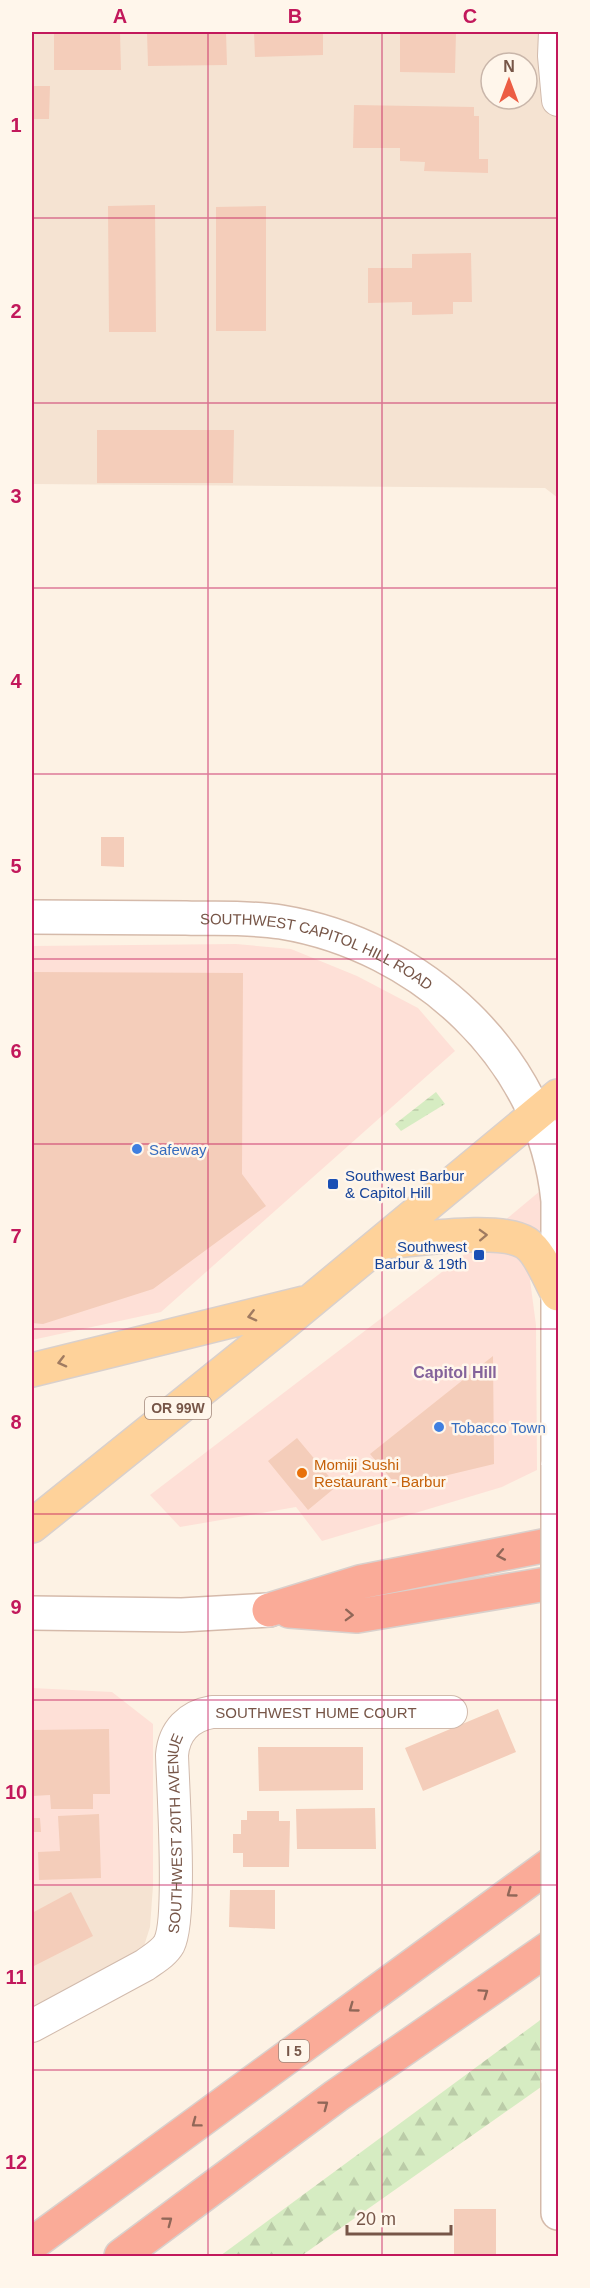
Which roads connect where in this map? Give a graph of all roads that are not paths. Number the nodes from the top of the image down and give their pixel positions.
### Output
1 (555, 32) edge
2 (558, 100) edge
3 (32, 917) edge
4 (547, 1106) edge
5 (383, 1242) junction
6 (558, 1294) edge
7 (308, 1302) junction
8 (32, 1370) edge
9 (558, 1465) edge
10 (39, 1520) edge
11 (558, 1543) edge
12 (558, 1582) edge
13 (269, 1610) junction
14 (32, 1613) edge
15 (452, 1712) dead end
16 (183, 1726) joint
17 (558, 1859) edge
18 (558, 1942) edge
19 (32, 2026) edge
20 (558, 2080) edge
21 (558, 2214) edge
22 (32, 2244) edge
23 (121, 2256) edge

1 - 2 street
3 - 4 street, SOUTHWEST CAPITOL HILL ROAD
4 - 5 main road, OR 99W
4 - 6 street, SOUTHWEST CAPITOL HILL ROAD
5 -> 6 main road
5 - 7 main road, OR 99W
6 - 9 street, SOUTHWEST CAPITOL HILL ROAD
7 -> 8 main road
7 - 10 main road, OR 99W
9 - 20 street, SOUTHWEST CAPITOL HILL ROAD, bridge
11 -> 13 highway
13 -> 12 highway
13 - 14 street
15 - 16 street, SOUTHWEST HUME COURT
16 - 19 street, SOUTHWEST 20TH AVENUE
17 -> 22 highway, I 5
23 -> 18 highway
20 - 21 street, SOUTHWEST CAPITOL HILL ROAD

